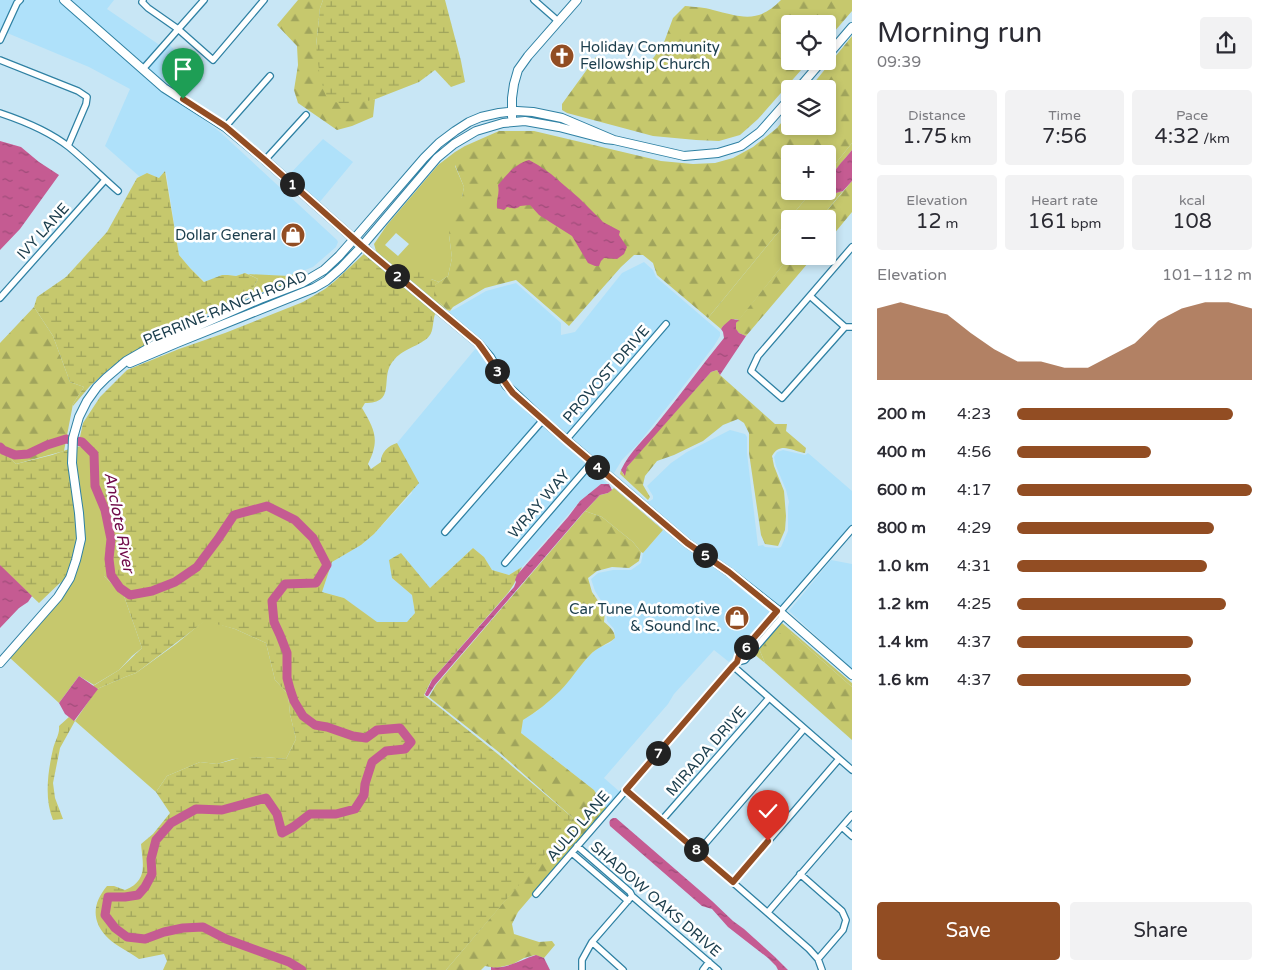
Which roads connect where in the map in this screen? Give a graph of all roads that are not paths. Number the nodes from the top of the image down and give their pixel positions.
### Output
1 (20, 0) edge
2 (64, 0) edge
3 (204, 0) edge
4 (264, 0) edge
5 (534, 0) edge
6 (577, 0) edge
7 (143, 1) edge
8 (558, 21) junction
9 (852, 26) edge
10 (178, 29) junction
11 (0, 40) edge
12 (836, 45) edge
13 (0, 60) edge
14 (143, 70) junction
15 (814, 70) edge
16 (270, 76) dead end
17 (806, 80) edge
18 (781, 108) edge
19 (0, 112) edge
20 (512, 112) junction
21 (306, 115) dead end
22 (513, 121) junction
23 (225, 126) junction
24 (614, 140) junction
25 (68, 146) junction
26 (265, 160) junction
27 (105, 180) junction
28 (118, 191) dead end
29 (354, 239) junction
30 (362, 246) junction
31 (852, 247) edge
32 (810, 296) junction
33 (0, 298) edge
34 (666, 324) dead end
35 (852, 326) edge
36 (845, 327) junction
37 (117, 370) junction
38 (543, 420) junction
39 (566, 440) junction
40 (592, 462) junction
41 (851, 531) edge
42 (445, 532) dead end
43 (505, 563) dead end
44 (780, 613) junction
45 (0, 663) edge
46 (735, 664) junction
47 (852, 675) edge
48 (769, 698) junction
49 (804, 729) junction
50 (839, 759) junction
51 (852, 770) edge
52 (626, 790) junction
53 (852, 815) edge
54 (662, 820) junction
55 (842, 827) junction
56 (852, 836) edge
57 (577, 846) junction
58 (698, 852) junction
59 (572, 853) junction
60 (800, 874) junction
61 (733, 882) junction
62 (536, 894) dead end
63 (630, 898) junction
64 (768, 912) junction
65 (592, 942) junction
66 (818, 959) junction
67 (709, 962) junction
68 (582, 970) edge
69 (623, 970) edge
70 (702, 970) edge
71 (718, 970) edge
72 (822, 970) edge

1 - 11 street
2 - 14 street
3 - 10 street
4 - 10 street
5 - 8 street
6 - 8 street
7 - 10 street
8 - 20 street
9 - 12 street
10 - 14 street
13 - 25 street
14 - 23 street
15 - 17 street
16 - 23 street
18 - 24 street
19 - 25 street
20 - 22 street
20 - 24 street, PERRINE RANCH ROAD
20 - 29 street, PERRINE RANCH ROAD
21 - 26 street
22 - 24 street, PERRINE RANCH ROAD
22 - 30 street, PERRINE RANCH ROAD
23 - 26 street
25 - 27 street
26 - 29 street
27 - 28 street
27 - 33 street, IVY LANE
29 - 30 street
29 - 37 street, PERRINE RANCH ROAD
30 - 37 street, PERRINE RANCH ROAD
30 - 38 street
31 - 32 street
32 - 36 street
32 - 36 street
34 - 39 street, PROVOST DRIVE
35 - 36 street
37 - 45 street, PERRINE RANCH ROAD
38 - 39 street
38 - 42 street
39 - 40 street
40 - 43 street, WRAY WAY
40 - 44 street
41 - 44 street, AULD LANE
44 - 46 street, AULD LANE
44 - 47 street
46 - 48 street
46 - 52 street, AULD LANE
48 - 49 street
48 - 54 street, MIRADA DRIVE
49 - 50 street
49 - 58 street
50 - 51 street
50 - 61 street
52 - 54 street
52 - 57 street, AULD LANE
53 - 55 street
54 - 58 street
55 - 56 street
55 - 60 street
57 - 59 street, AULD LANE
57 - 63 street, SHADOW OAKS DRIVE
58 - 61 street
59 - 62 street, AULD LANE
59 - 63 street, SHADOW OAKS DRIVE
60 - 64 street
60 - 66 street
61 - 64 street
63 - 65 street
63 - 67 street, SHADOW OAKS DRIVE
64 - 66 street
65 - 68 street
65 - 69 street
66 - 72 street
67 - 70 street
67 - 71 street, SHADOW OAKS DRIVE

